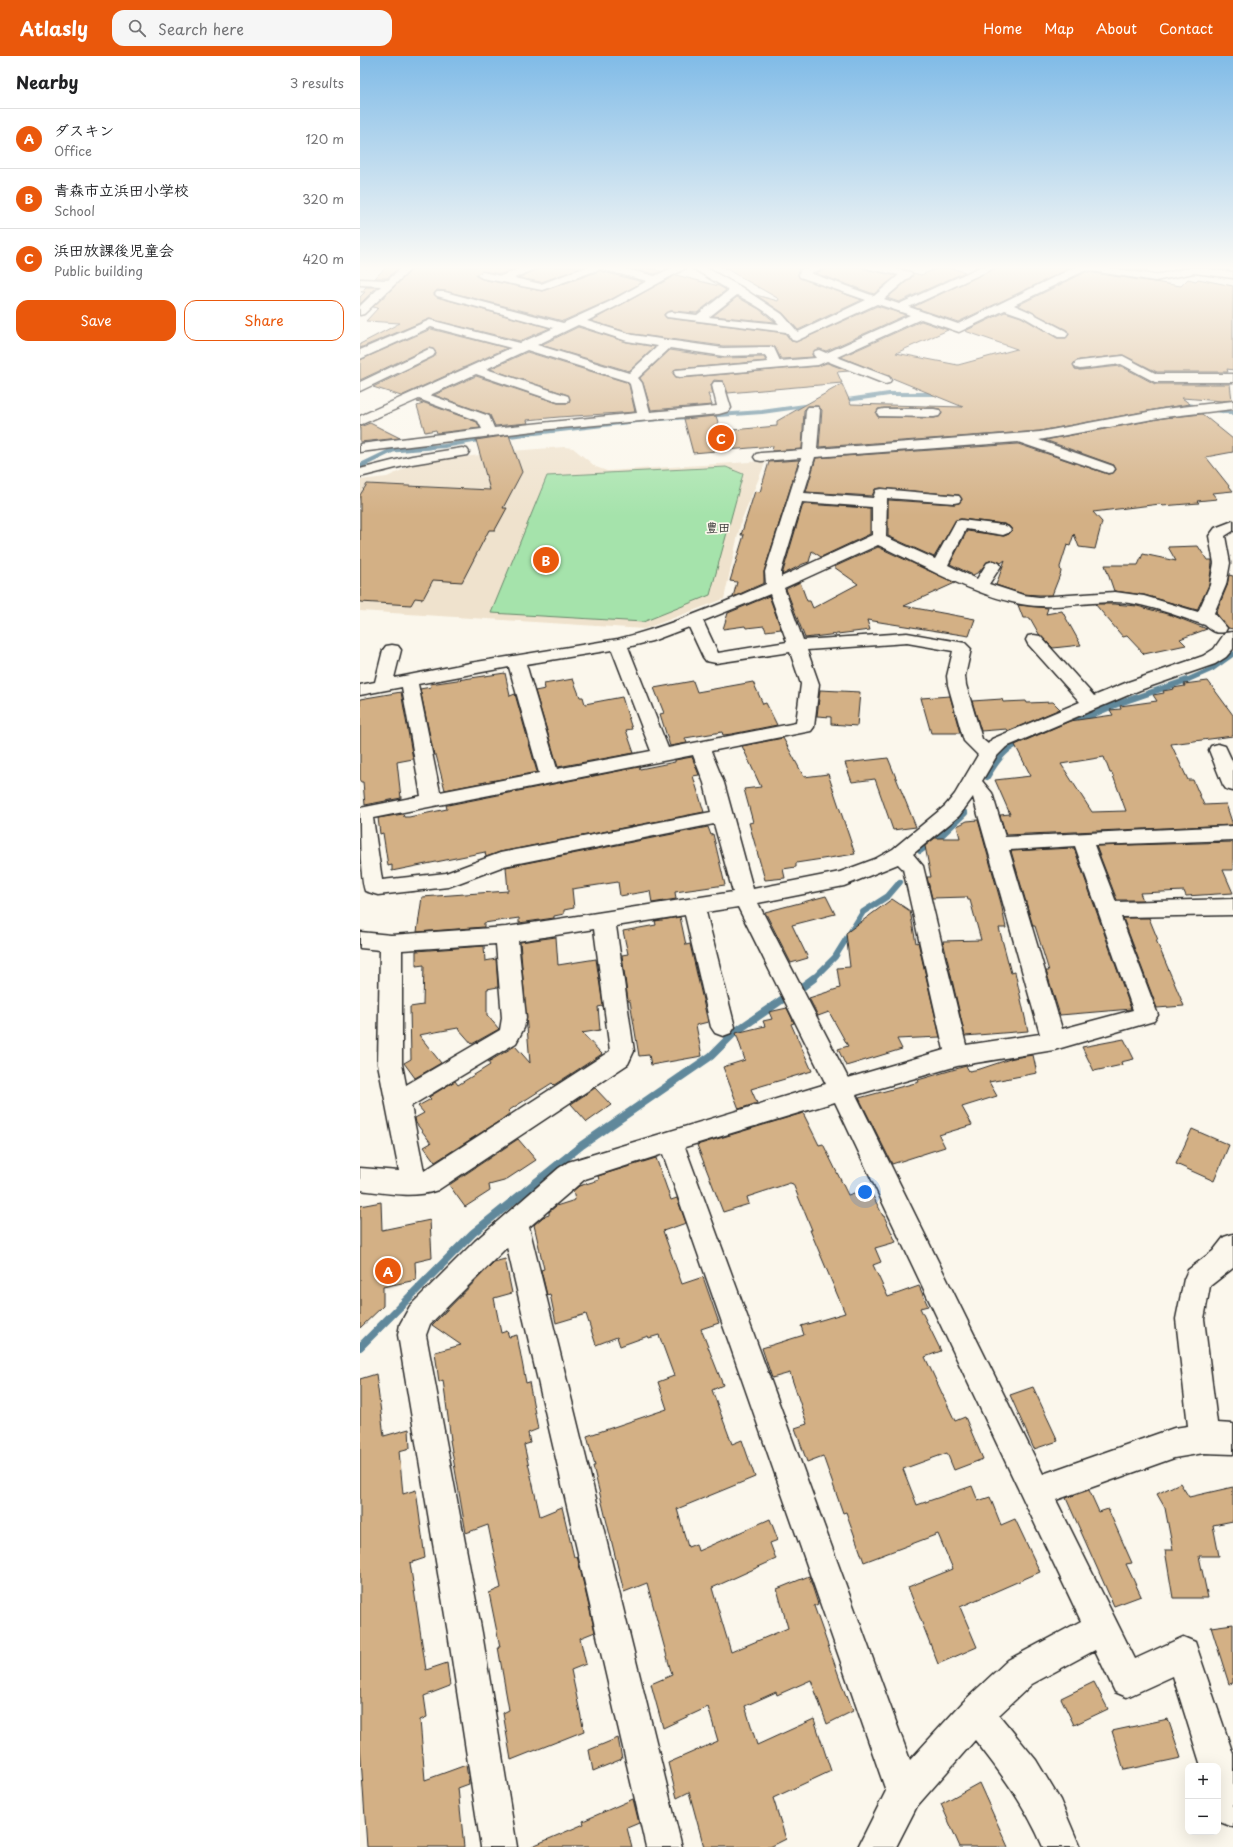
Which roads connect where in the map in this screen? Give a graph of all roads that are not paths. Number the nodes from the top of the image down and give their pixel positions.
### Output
1 (374, 350) edge
2 (516, 350) edge
3 (535, 350) edge
4 (661, 350) edge
5 (706, 350) edge
6 (811, 350) edge
7 (844, 350) edge
8 (429, 353) dead end
9 (360, 356) edge
10 (826, 358) junction
11 (775, 365) junction
12 (1080, 365) dead end
13 (475, 370) junction
14 (680, 373) dead end
15 (630, 378) junction
16 (1233, 378) edge
17 (885, 380) dead end
18 (718, 385) dead end
19 (360, 387) edge
20 (360, 391) edge
21 (419, 396) junction
22 (563, 399) dead end
23 (401, 404) junction
24 (1229, 405) edge
25 (814, 410) dead end
26 (934, 414) dead end
27 (644, 416) junction
28 (360, 421) edge
29 (490, 433) junction
30 (885, 437) junction
31 (1020, 438) junction
32 (360, 448) edge
33 (472, 450) dead end
34 (808, 454) junction
35 (761, 457) dead end
36 (1108, 469) dead end
37 (360, 473) edge
38 (795, 497) junction
39 (954, 499) dead end
40 (879, 503) junction
41 (1233, 524) edge
42 (1003, 530) dead end
43 (878, 539) junction
44 (993, 566) dead end
45 (939, 567) junction
46 (774, 586) junction
47 (980, 586) junction
48 (693, 619) junction
49 (1211, 621) junction
50 (1232, 637) edge
51 (1034, 640) dead end
52 (618, 644) junction
53 (796, 646) junction
54 (392, 650) dead end
55 (516, 661) junction
56 (409, 680) junction
57 (383, 685) junction
58 (360, 690) edge
59 (1091, 704) junction
60 (700, 748) junction
61 (1218, 750) dead end
62 (988, 754) junction
63 (662, 755) junction
64 (550, 777) junction
65 (972, 782) junction
66 (1233, 784) edge
67 (432, 800) junction
68 (722, 816) junction
69 (1233, 832) edge
70 (1082, 839) junction
71 (997, 844) junction
72 (900, 854) junction
73 (745, 898) junction
74 (694, 906) junction
75 (1233, 906) edge
76 (1108, 910) junction
77 (604, 920) junction
78 (506, 935) junction
79 (360, 940) edge
80 (390, 943) junction
81 (723, 1027) dead end
82 (1054, 1041) junction
83 (957, 1056) junction
84 (840, 1089) junction
85 (398, 1102) junction
86 (671, 1142) junction
87 (360, 1179) edge
88 (413, 1184) junction
89 (515, 1223) junction
90 (1233, 1246) edge
91 (1204, 1438) junction
92 (1233, 1439) edge
93 (1035, 1492) junction
94 (1102, 1628) junction
95 (976, 1713) junction
96 (904, 1793) junction
97 (1233, 1809) edge
98 (499, 1847) edge
99 (664, 1847) edge
100 (876, 1847) edge
101 (1062, 1847) edge

1 - 9 street
2 - 13 street
3 - 15 street
4 - 15 street
5 - 11 street
6 - 10 street
7 - 10 street
8 - 19 street
10 - 11 street
10 - 17 street
11 - 14 street
12 - 16 street
13 - 21 street
13 - 22 street
15 - 27 street
18 - 27 street
20 - 23 street
21 - 23 street
21 - 29 street
23 - 28 street
24 - 31 street
25 - 34 street
26 - 30 street
27 - 29 street
29 - 32 street
30 - 31 street
30 - 34 street
31 - 36 street
33 - 37 street
34 - 35 street
34 - 38 street
38 - 40 street
38 - 46 street
39 - 40 street
40 - 43 street
41 - 49 street
42 - 45 street
43 - 45 street
43 - 46 street
44 - 47 street
45 - 47 street
46 - 48 street
46 - 53 street
47 - 49 street
48 - 52 street
48 - 53 street
49 - 50 street
50 - 59 street
51 - 59 street
52 - 55 street
52 - 63 street
53 - 60 street
53 - 62 street
54 - 57 street
55 - 56 street
55 - 64 street
56 - 57 street
56 - 67 street
57 - 58 street
59 - 62 street
60 - 63 street
60 - 68 street
61 - 66 street
62 - 65 street
63 - 64 street
64 - 67 street
65 - 71 street
65 - 72 street
67 - 68 street
68 - 73 street
69 - 70 street
70 - 71 street
70 - 76 street
71 - 82 street
72 - 73 street
72 - 83 street
73 - 74 street
73 - 84 street
74 - 77 street
74 - 81 street
75 - 76 street
76 - 82 street
77 - 78 street
77 - 88 street
78 - 80 street
78 - 85 street
79 - 80 street
80 - 85 street
82 - 83 street
83 - 84 street
84 - 86 street
84 - 93 street
85 - 88 street
86 - 89 street
86 - 96 street
87 - 88 street
89 - 98 street
89 - 99 street
90 - 91 street
91 - 92 street
91 - 93 street
93 - 94 street
94 - 95 street
94 - 97 street
95 - 96 street
95 - 101 street
96 - 100 street

